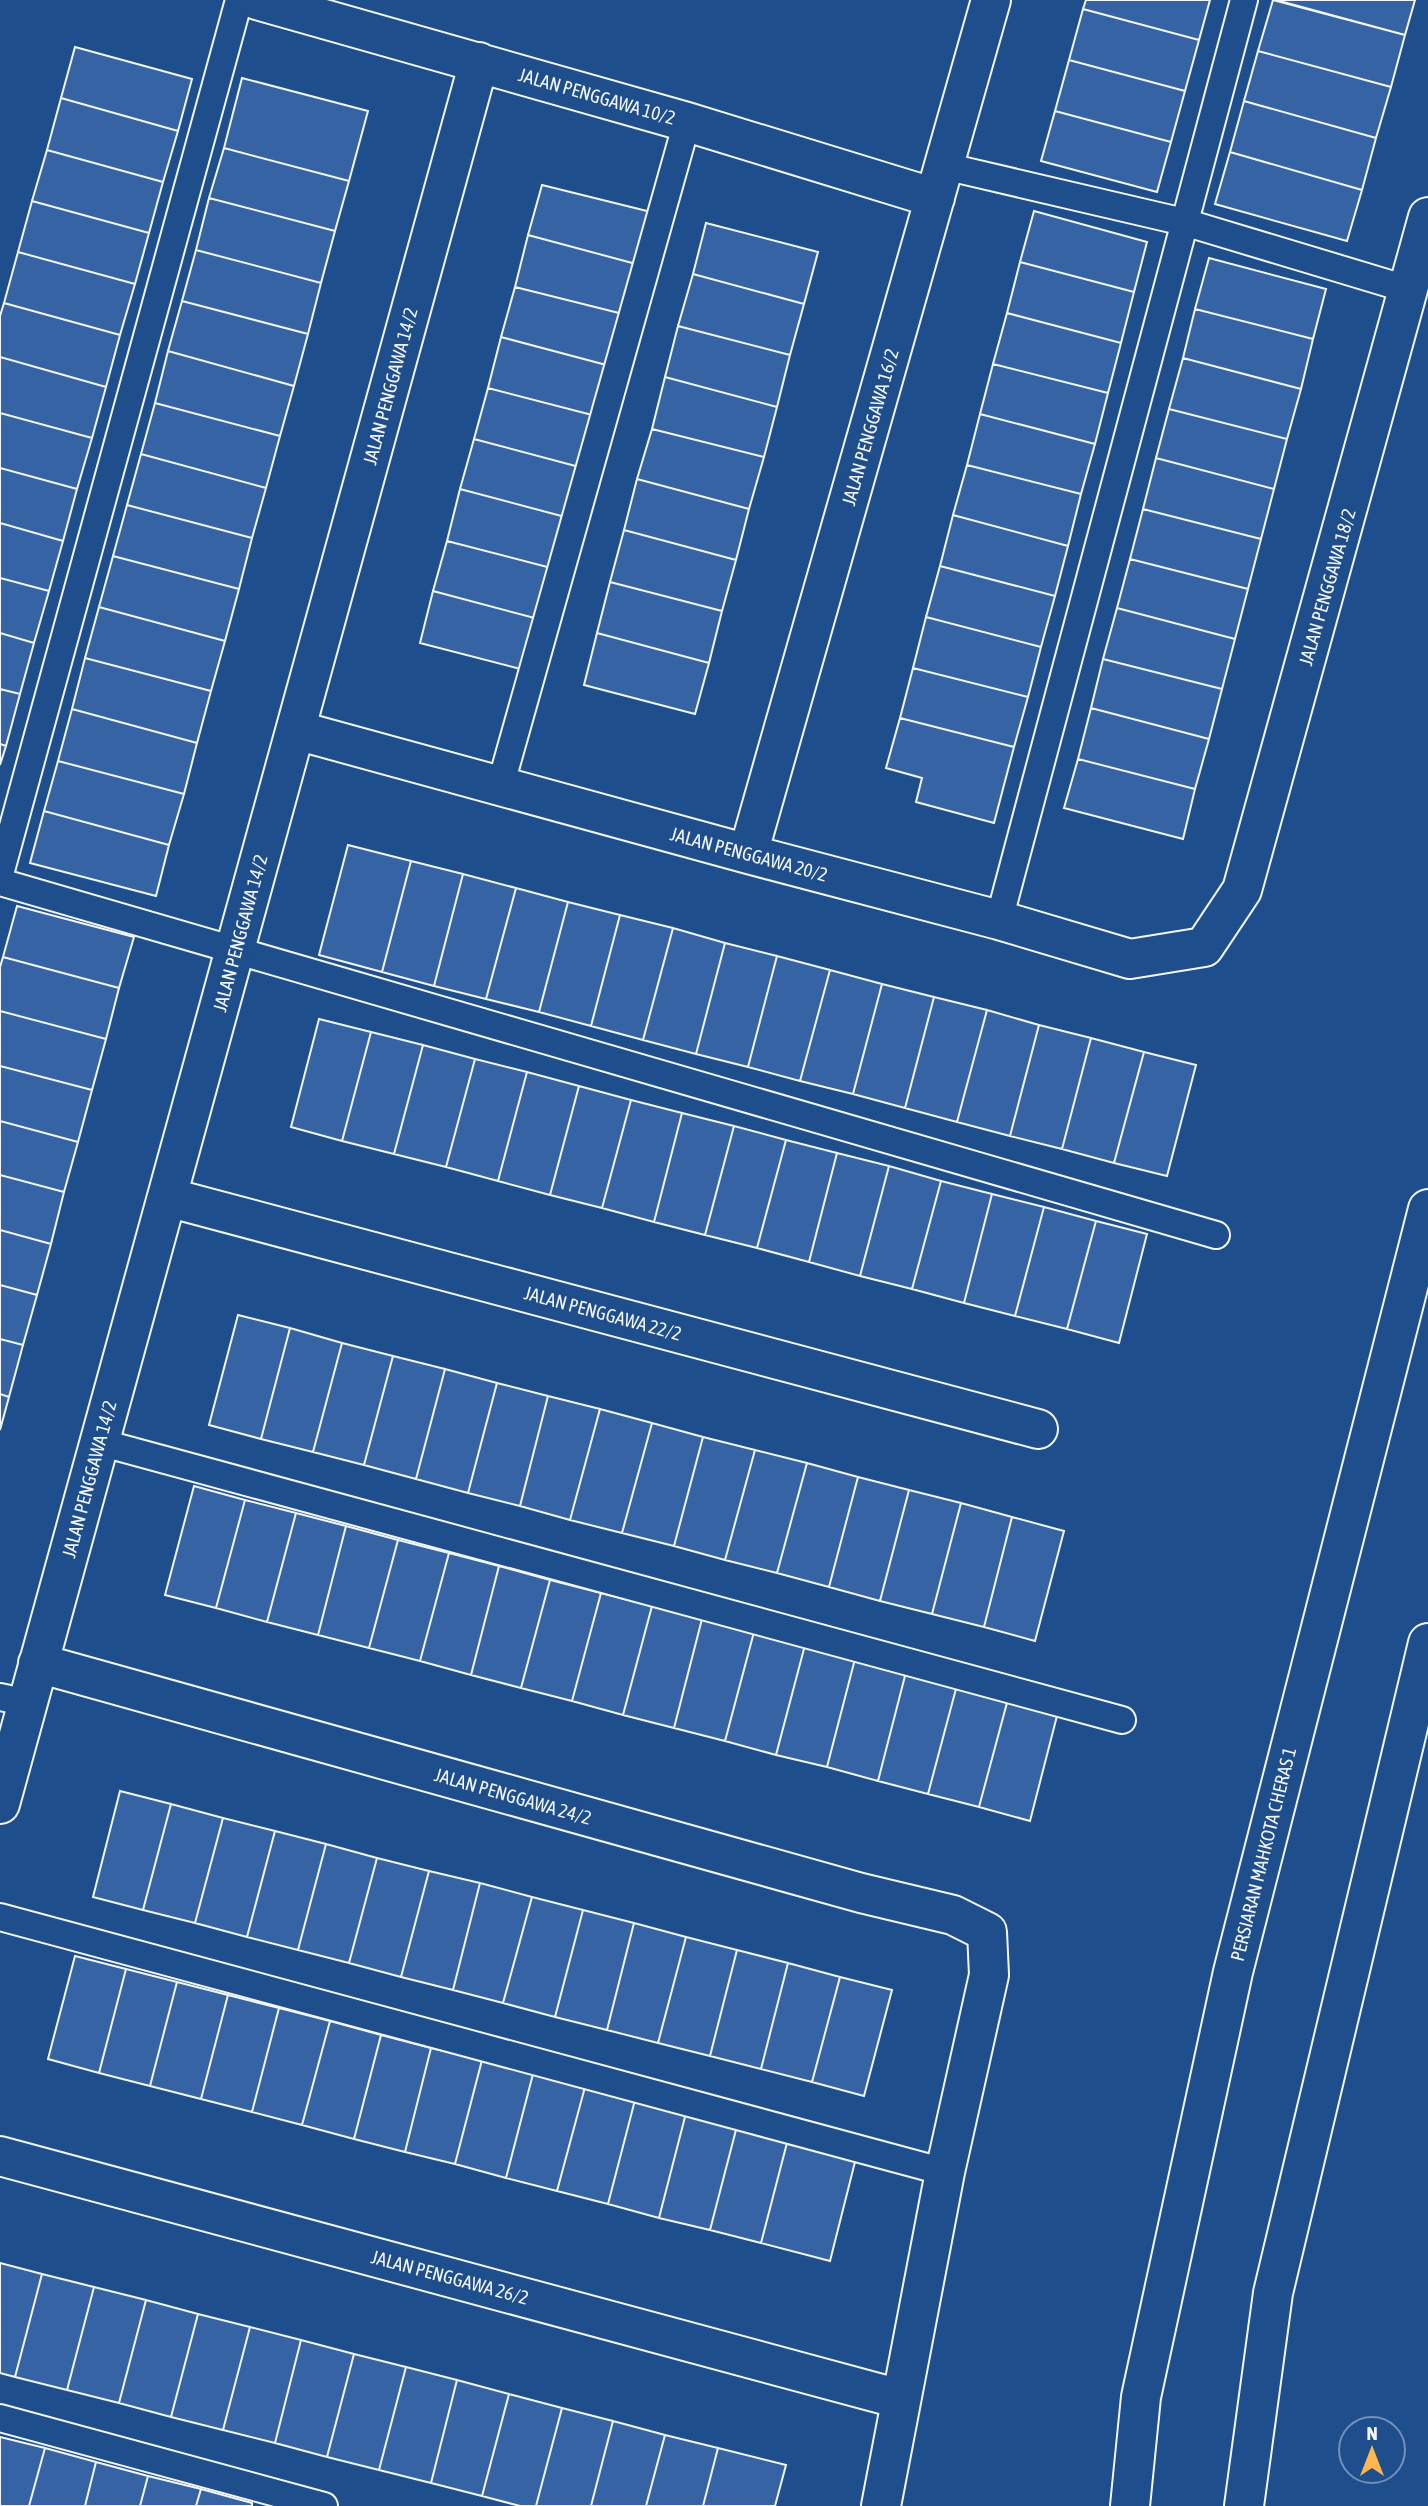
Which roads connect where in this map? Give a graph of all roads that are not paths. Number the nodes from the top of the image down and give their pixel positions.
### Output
1 (239, 0) edge
2 (257, 0) edge
3 (991, 0) edge
4 (1244, 0) edge
5 (479, 62) junction
6 (687, 122) junction
7 (939, 182) junction
8 (1428, 217) edge
9 (1184, 222) junction
10 (1410, 289) junction
11 (296, 730) junction
12 (500, 786) junction
13 (748, 854) junction
14 (0, 874) edge
15 (0, 882) edge
16 (999, 920) junction
17 (1204, 947) joint
18 (235, 949) junction
19 (167, 1197) junction
20 (1428, 1209) edge
21 (1216, 1235) dead end
22 (1038, 1429) dead end
23 (99, 1442) junction
24 (1428, 1643) edge
25 (38, 1663) junction
26 (14, 1700) edge
27 (1122, 1720) dead end
28 (0, 1804) edge
29 (0, 1917) edge
30 (0, 2156) edge
31 (944, 2172) junction
32 (901, 2399) junction
33 (0, 2418) edge
34 (324, 2506) edge
35 (881, 2506) edge
36 (1130, 2506) edge
37 (1244, 2506) edge

1 - 14 lane
2 - 5 street, JALAN PENGGAWA 10/2
3 - 7 street, JALAN PENGGAWA 16/2
4 - 9 lane
5 - 6 street, JALAN PENGGAWA 10/2
5 - 11 street, JALAN PENGGAWA 14/2
6 - 7 street, JALAN PENGGAWA 10/2
6 - 12 lane
7 - 9 lane
7 - 13 street, JALAN PENGGAWA 16/2
8 - 10 street, JALAN PENGGAWA 18/2
9 - 10 lane
9 - 16 lane
10 - 17 street, JALAN PENGGAWA 18/2
11 - 12 street, JALAN PENGGAWA 20/2
11 - 18 street, JALAN PENGGAWA 14/2
12 - 13 street, JALAN PENGGAWA 20/2
13 - 16 street, JALAN PENGGAWA 20/2
15 - 18 lane
16 - 17 street, JALAN PENGGAWA 20/2
18 - 19 street, JALAN PENGGAWA 14/2
18 - 21 lane
19 - 22 street, JALAN PENGGAWA 22/2
19 - 23 street, JALAN PENGGAWA 14/2
20 - 36 street, PERSIARAN MAHKOTA CHERAS 1
23 - 25 street, JALAN PENGGAWA 14/2
23 - 27 lane
24 - 37 street
25 - 26 street, JALAN PENGGAWA 14/2
25 - 31 street, JALAN PENGGAWA 24/2
26 - 28 street, JALAN PENGGAWA 14/2
29 - 31 lane
30 - 32 street, JALAN PENGGAWA 26/2
31 - 32 street
32 - 35 street
33 - 34 lane

